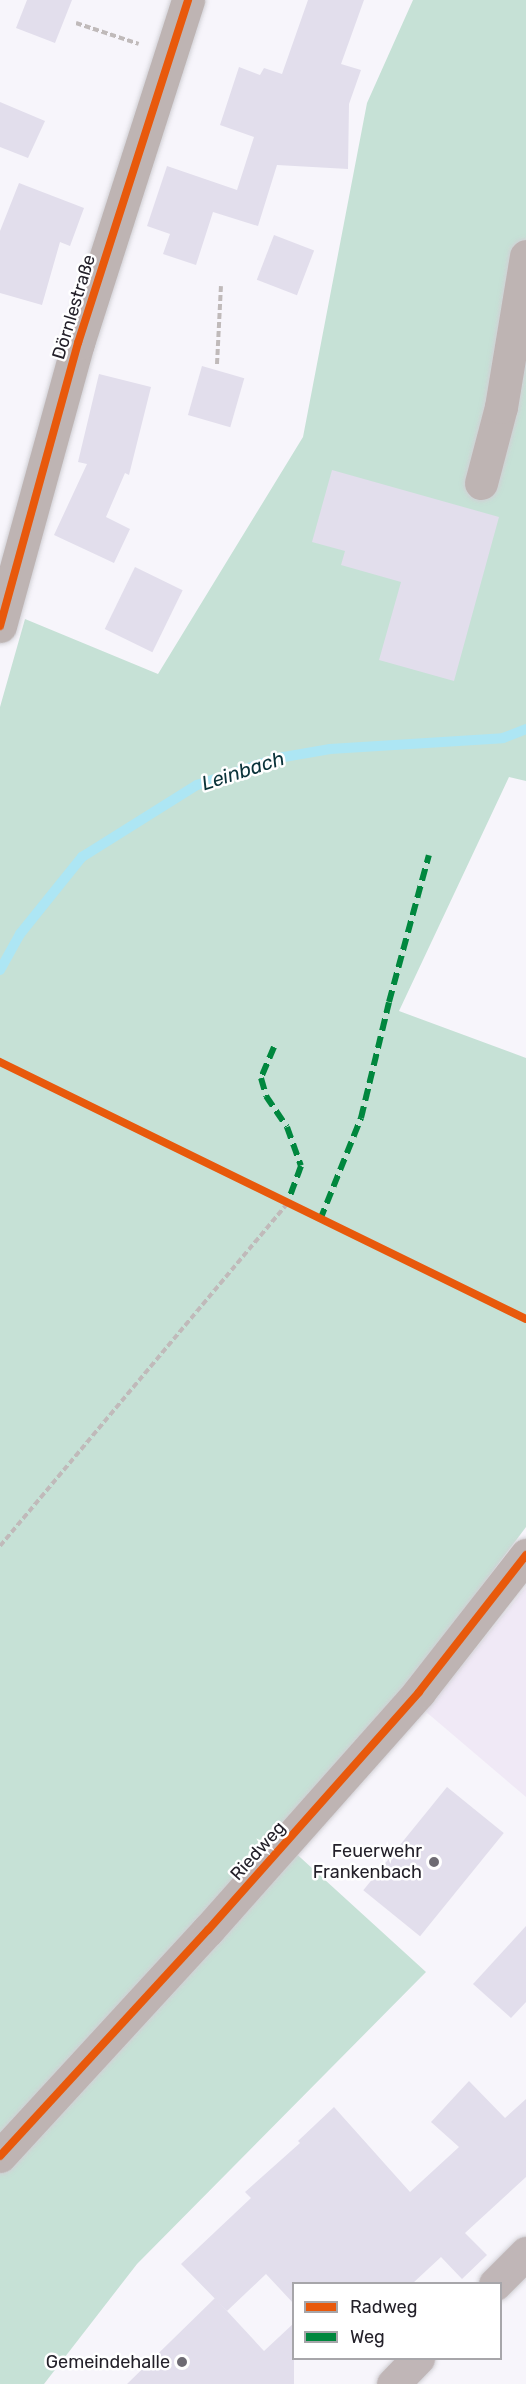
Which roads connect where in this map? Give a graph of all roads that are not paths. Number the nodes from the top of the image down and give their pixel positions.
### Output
1 (188, 0) edge
2 (526, 256) edge
3 (481, 483) dead end
4 (0, 626) edge
5 (526, 1555) edge
6 (0, 2156) edge
7 (526, 2253) edge
8 (496, 2282) edge
9 (416, 2360) edge
10 (393, 2384) edge

1 - 4 street, Dörnlestraße
2 - 3 street
5 - 6 street, Riedweg
7 - 8 main road
9 - 10 main road

